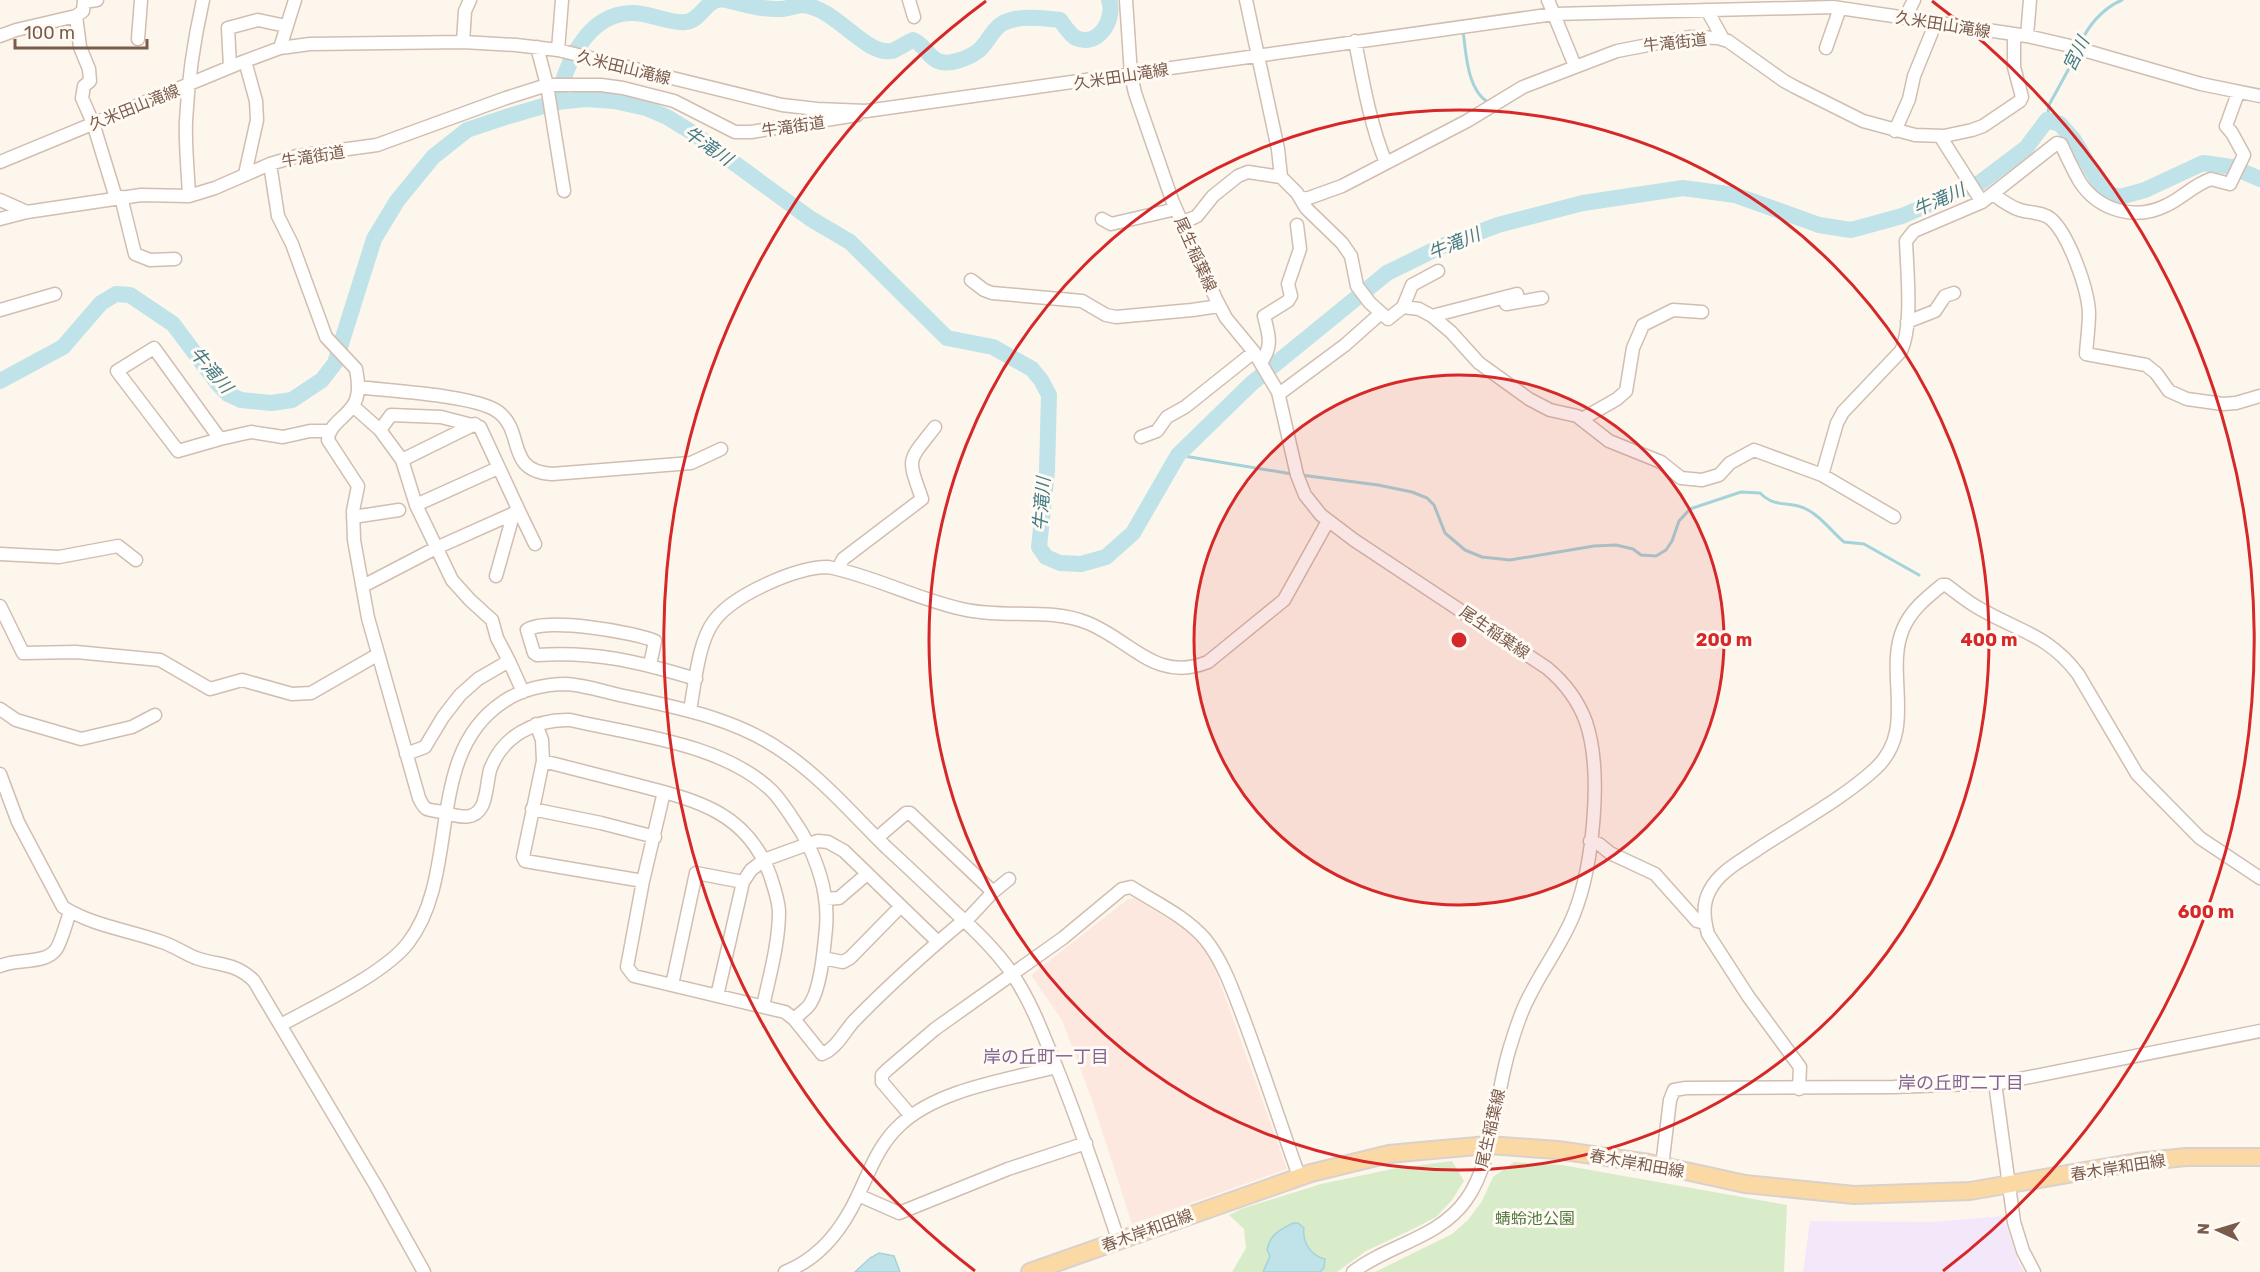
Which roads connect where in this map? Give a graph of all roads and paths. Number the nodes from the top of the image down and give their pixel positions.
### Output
1 (98, 0) edge
2 (141, 0) edge
3 (203, 0) edge
4 (295, 0) edge
5 (470, 0) edge
6 (561, 0) edge
7 (909, 0) edge
8 (1126, 0) edge
9 (1246, 0) edge
10 (1548, 0) edge
11 (1914, 0) edge
12 (2030, 0) edge
13 (84, 1) edge
14 (1735, 5) edge
15 (1840, 8) junction
16 (1707, 10) junction
17 (1554, 14) junction
18 (76, 16) junction
19 (914, 17) dead end
20 (1905, 18) junction
21 (1936, 22) junction
22 (286, 26) junction
23 (0, 36) edge
24 (2020, 36) junction
25 (138, 39) dead end
26 (1723, 39) junction
27 (1355, 41) junction
28 (464, 42) junction
29 (537, 47) junction
30 (280, 48) junction
31 (1826, 48) dead end
32 (562, 51) junction
33 (1259, 54) junction
34 (245, 61) junction
35 (1575, 66) junction
36 (230, 68) junction
37 (1131, 75) junction
38 (188, 85) junction
39 (548, 88) junction
40 (2238, 93) junction
41 (2260, 96) edge
42 (866, 111) joint
43 (816, 116) junction
44 (93, 123) junction
45 (1895, 131) junction
46 (1940, 136) junction
47 (0, 162) edge
48 (1386, 163) junction
49 (270, 164) junction
50 (245, 174) junction
51 (1281, 177) junction
52 (564, 191) dead end
53 (1993, 194) junction
54 (189, 196) junction
55 (118, 197) junction
56 (1300, 197) junction
57 (0, 200) edge
58 (1983, 202) junction
59 (1176, 209) junction
60 (27, 212) junction
61 (0, 219) edge
62 (1102, 219) dead end
63 (1182, 223) junction
64 (1297, 225) dead end
65 (175, 259) dead end
66 (1438, 271) dead end
67 (971, 280) dead end
68 (1954, 293) dead end
69 (55, 294) dead end
70 (1517, 294) dead end
71 (1542, 298) dead end
72 (1495, 300) junction
73 (1220, 306) junction
74 (1403, 307) junction
75 (0, 310) edge
76 (1702, 312) dead end
77 (1381, 313) junction
78 (1432, 316) junction
79 (1907, 322) junction
80 (1254, 352) junction
81 (1261, 363) junction
82 (358, 387) junction
83 (1278, 393) junction
84 (2260, 396) edge
85 (353, 406) junction
86 (1582, 419) junction
87 (475, 424) junction
88 (935, 427) dead end
89 (330, 430) junction
90 (380, 430) junction
91 (1141, 437) dead end
92 (220, 439) junction
93 (721, 449) dead end
94 (402, 460) junction
95 (498, 468) junction
96 (1822, 475) junction
97 (416, 505) junction
98 (399, 510) dead end
99 (519, 511) junction
100 (353, 517) junction
101 (1894, 517) dead end
102 (1328, 521) junction
103 (535, 544) dead end
104 (436, 548) junction
105 (0, 554) edge
106 (136, 560) dead end
107 (838, 569) junction
108 (496, 576) dead end
109 (363, 586) junction
110 (0, 606) edge
111 (377, 655) junction
112 (509, 661) junction
113 (650, 665) junction
114 (696, 679) junction
115 (523, 692) junction
116 (0, 709) edge
117 (690, 710) junction
118 (155, 714) dead end
119 (536, 724) junction
120 (406, 754) junction
121 (543, 761) junction
122 (0, 774) edge
123 (664, 792) junction
124 (532, 809) junction
125 (447, 813) junction
126 (655, 837) junction
127 (877, 838) junction
128 (1590, 841) junction
129 (808, 844) junction
130 (764, 860) junction
131 (867, 874) junction
132 (2260, 878) edge
133 (1009, 879) dead end
134 (643, 881) junction
135 (744, 882) junction
136 (993, 892) junction
137 (825, 899) junction
138 (901, 906) junction
139 (70, 912) junction
140 (965, 921) junction
141 (1705, 923) junction
142 (938, 942) junction
143 (823, 958) junction
144 (0, 966) edge
145 (1013, 975) junction
146 (672, 985) junction
147 (717, 996) junction
148 (763, 1006) junction
149 (794, 1019) junction
150 (281, 1025) junction
151 (2260, 1031) edge
152 (1056, 1067) junction
153 (1995, 1083) junction
154 (1799, 1089) junction
155 (910, 1116) junction
156 (1086, 1143) junction
157 (1488, 1146) junction
158 (2260, 1157) edge
159 (1662, 1166) junction
160 (1299, 1176) junction
161 (2010, 1185) junction
162 (858, 1195) junction
163 (1118, 1239) junction
164 (424, 1272) edge
165 (785, 1272) edge
166 (1030, 1272) edge
167 (1353, 1272) edge
168 (2034, 1272) edge

1 - 13 street
2 - 25 street
3 - 38 street
4 - 22 street
5 - 28 street
6 - 32 street
7 - 19 street
8 - 37 street, 尾生稲葉線
9 - 33 street
10 - 17 street
11 - 20 street
12 - 24 street
13 - 18 street
14 - 15 street, 久米田山滝線
14 - 16 street, 久米田山滝線
15 - 20 street, 久米田山滝線
15 - 31 street
16 - 17 street, 久米田山滝線
16 - 26 street
17 - 27 street, 久米田山滝線
17 - 35 street
18 - 23 street
18 - 44 street
20 - 21 street, 久米田山滝線
21 - 24 street, 久米田山滝線
21 - 45 street
22 - 30 street
22 - 36 street
24 - 40 street, 久米田山滝線
24 - 46 street, 牛滝街道
26 - 35 street, 牛滝街道
26 - 45 street, 牛滝街道
27 - 33 street, 久米田山滝線
27 - 48 street
28 - 29 street, 久米田山滝線
28 - 30 street, 久米田山滝線
29 - 32 street, 久米田山滝線
29 - 39 street
30 - 34 street, 久米田山滝線
32 - 43 street, 久米田山滝線
33 - 37 street, 久米田山滝線
33 - 51 street
34 - 36 street, 久米田山滝線
34 - 50 street
35 - 48 street, 牛滝街道
36 - 38 street, 久米田山滝線
37 - 42 street, 久米田山滝線
37 - 59 street, 尾生稲葉線
38 - 44 street, 久米田山滝線
38 - 54 street
39 - 43 street, 牛滝街道
39 - 49 street, 牛滝街道
39 - 52 street
40 - 41 street, 久米田山滝線
40 - 53 street
42 - 43 street, 牛滝街道
44 - 47 street, 久米田山滝線
44 - 55 street
45 - 46 street, 牛滝街道
46 - 58 street
48 - 56 street, 牛滝街道
49 - 50 street, 牛滝街道
49 - 82 street
50 - 54 street, 牛滝街道
51 - 56 street
51 - 63 street
53 - 58 street
53 - 84 street
54 - 55 street, 牛滝街道
55 - 60 street, 牛滝街道
55 - 65 street
56 - 77 street
57 - 60 street
58 - 79 street
59 - 62 street
59 - 63 street, 尾生稲葉線
60 - 61 street, 牛滝街道
63 - 73 street, 尾生稲葉線
64 - 81 street
66 - 74 street
67 - 73 street
68 - 79 street
69 - 75 street
70 - 72 street
71 - 72 street
72 - 78 street
73 - 80 street, 尾生稲葉線
74 - 77 street
74 - 78 street
76 - 86 street
77 - 83 street
78 - 86 street
79 - 96 street
80 - 81 street, 尾生稲葉線
80 - 91 street
81 - 83 street, 尾生稲葉線
82 - 85 street
82 - 93 street
83 - 102 street, 尾生稲葉線
85 - 89 street
85 - 90 street
86 - 96 street
87 - 90 street
87 - 94 street
87 - 95 street
88 - 107 street
89 - 92 street
89 - 100 street
90 - 94 street
92 - 92 street
94 - 97 street
95 - 97 street
95 - 99 street
96 - 101 street
97 - 104 street
98 - 100 street
99 - 103 street
99 - 104 street
99 - 108 street
100 - 109 street
102 - 107 street
102 - 128 street, 尾生稲葉線
104 - 109 street
104 - 112 street
105 - 106 street
107 - 114 street
109 - 111 street
110 - 111 street
111 - 120 street
112 - 115 street
112 - 120 street
113 - 113 street
113 - 114 street
114 - 117 street
115 - 117 street
115 - 125 street
116 - 118 street
117 - 127 street
119 - 121 street
119 - 125 street
119 - 129 street
120 - 125 street
121 - 123 street
121 - 124 street
122 - 139 street
123 - 126 street
123 - 130 street
124 - 126 street
124 - 134 street
125 - 150 street
126 - 134 street
127 - 136 street
127 - 140 street
128 - 141 street
128 - 157 street, 尾生稲葉線
129 - 130 street
129 - 131 street
129 - 137 street
130 - 135 street
130 - 148 street
131 - 137 street
131 - 138 street
132 - 141 street
133 - 136 street
134 - 146 street
135 - 146 street
135 - 147 street
136 - 140 street
137 - 143 street
138 - 142 street
138 - 143 street
139 - 144 street
139 - 150 street
140 - 142 street
140 - 145 street
141 - 154 street
142 - 149 street
143 - 149 street
145 - 152 street
145 - 155 street
145 - 160 street
146 - 147 street
147 - 148 street
148 - 149 street
150 - 164 street
151 - 153 street
152 - 155 street
152 - 156 street
153 - 154 street
153 - 161 street
154 - 159 street
155 - 162 street
156 - 162 street
156 - 163 street
157 - 159 main road, 春木岸和田線
157 - 160 main road, 春木岸和田線
157 - 167 street, 尾生稲葉線
158 - 161 main road, 春木岸和田線
159 - 161 main road, 春木岸和田線
160 - 163 main road, 春木岸和田線
161 - 168 street
162 - 165 street
163 - 166 main road, 春木岸和田線

